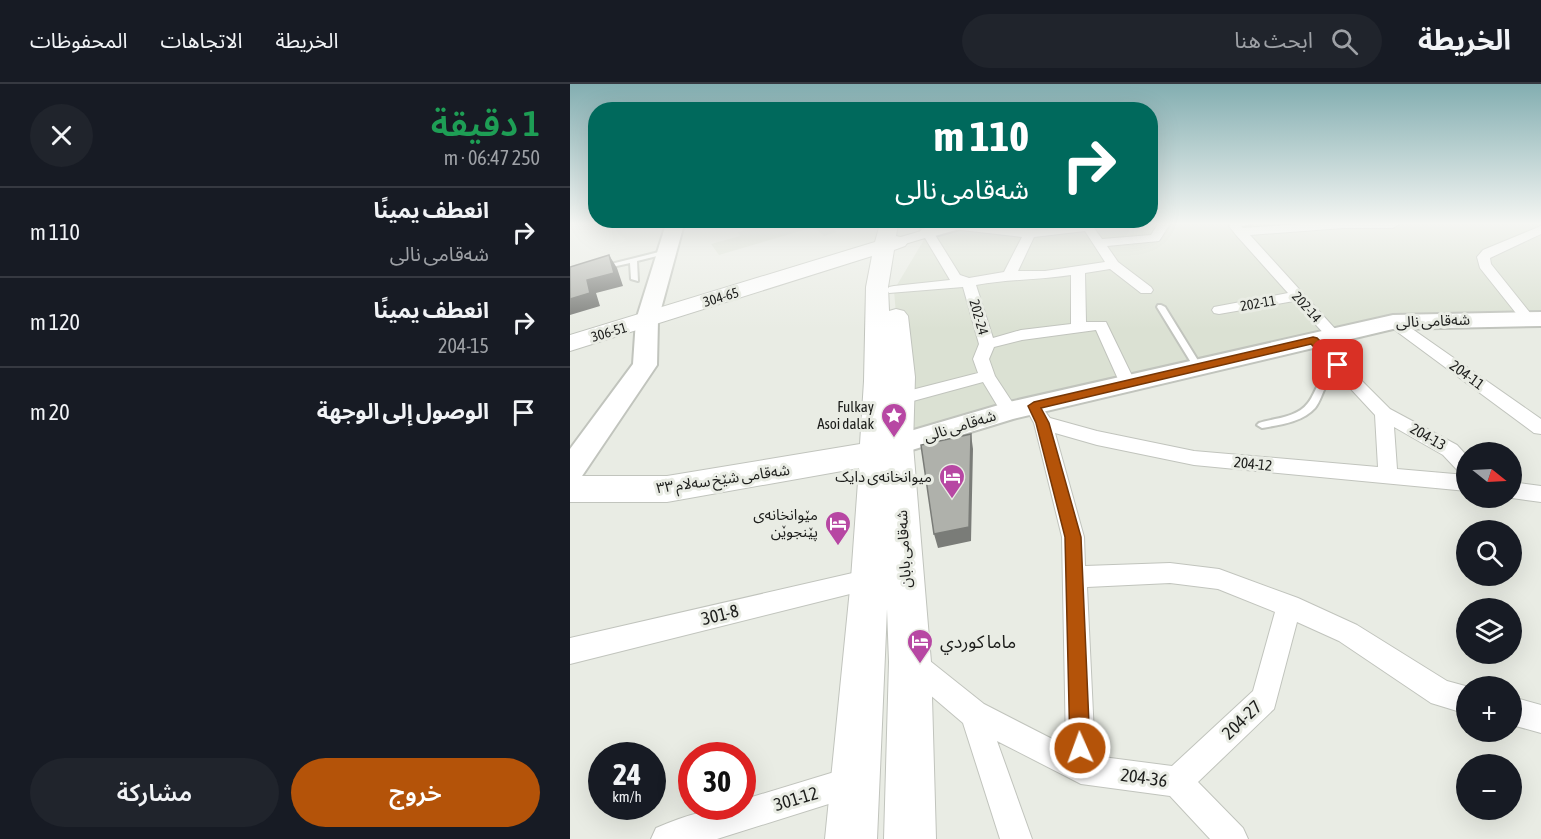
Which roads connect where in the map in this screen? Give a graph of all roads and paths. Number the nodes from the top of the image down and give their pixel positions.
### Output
1 (640, 259) edge
2 (665, 259) edge
3 (826, 259) edge
4 (889, 259) edge
5 (897, 259) edge
6 (932, 259) edge
7 (1017, 259) edge
8 (1109, 259) edge
9 (1267, 259) edge
10 (1484, 259) edge
11 (633, 261) junction
12 (1113, 265) junction
13 (594, 269) edge
14 (1078, 271) junction
15 (1009, 275) junction
16 (635, 279) dead end
17 (968, 282) junction
18 (894, 290) junction
19 (1146, 290) dead end
20 (1297, 296) junction
21 (1161, 308) dead end
22 (1219, 310) dead end
23 (1534, 319) edge
24 (647, 320) junction
25 (1393, 322) junction
26 (1079, 328) junction
27 (1323, 338) junction
28 (570, 343) edge
29 (987, 344) junction
30 (1198, 367) junction
31 (987, 376) junction
32 (1351, 378) junction
33 (1128, 384) junction
34 (902, 399) junction
35 (1009, 411) junction
36 (1384, 413) junction
37 (1038, 414) junction
38 (1262, 425) dead end
39 (1541, 428) edge
40 (886, 449) junction
41 (1456, 456) edge
42 (1388, 476) junction
43 (1456, 482) edge
44 (572, 486) edge
45 (1522, 491) edge
46 (1541, 494) edge
47 (1074, 577) junction
48 (870, 579) junction
49 (1289, 606) junction
50 (570, 651) edge
51 (910, 662) junction
52 (1456, 697) edge
53 (974, 714) junction
54 (1522, 714) edge
55 (1541, 719) edge
56 (1080, 769) junction
57 (856, 780) junction
58 (1177, 782) junction
59 (667, 839) edge
60 (851, 839) edge
61 (910, 839) edge
62 (1016, 839) edge
63 (1232, 839) edge

1 - 11 lane
2 - 24 main road
3 - 24 main road, 304-65
4 - 40 main road
5 - 18 main road, شەقامی بابان
6 - 17 street, 202-24
7 - 15 street
8 - 12 street
9 - 20 street, 202-14
10 - 23 street
11 - 13 lane
11 - 16 lane
12 - 14 street
12 - 19 street
14 - 15 street
14 - 26 street
15 - 17 street
17 - 18 street
17 - 29 street, 202-24
18 - 34 main road, شەقامی بابان
20 - 22 street, 202-11
20 - 27 street, 202-14
21 - 30 lane
23 - 25 main road, شەقامی نالی
24 - 28 main road, 306-51
24 - 44 main road
25 - 27 main road, شەقامی نالی
25 - 39 street, 204-11
26 - 29 street
26 - 33 street
27 - 30 main road, شەقامی نالی
27 - 32 street, 202-14
29 - 31 street, 202-24
30 - 33 main road, شەقامی نالی
31 - 34 street
31 - 35 street, 202-24
32 - 36 street, 204-13
32 - 38 lane
33 - 37 main road, شەقامی نالی
34 - 40 main road, شەقامی بابان
35 - 37 main road, شەقامی نالی
35 - 40 main road, شەقامی نالی
36 - 41 street, 204-13
36 - 42 street
37 - 42 street, 204-12
37 - 47 street
40 - 44 main road, شەقامی شێخ سەلام ٣٣
40 - 48 main road
40 - 51 main road, شەقامی بابان
42 - 43 street, 204-12
45 - 46 street
47 - 49 street
47 - 56 street
48 - 50 street, 301-8
48 - 57 main road
49 - 52 street
49 - 58 street, 204-27
51 - 53 street, 204-36
51 - 61 main road, شەقامی بابان
53 - 56 street, 204-36
53 - 62 street
54 - 55 street
56 - 58 street, 204-36
57 - 59 street, 301-12
57 - 60 main road
58 - 63 street, 204-36

